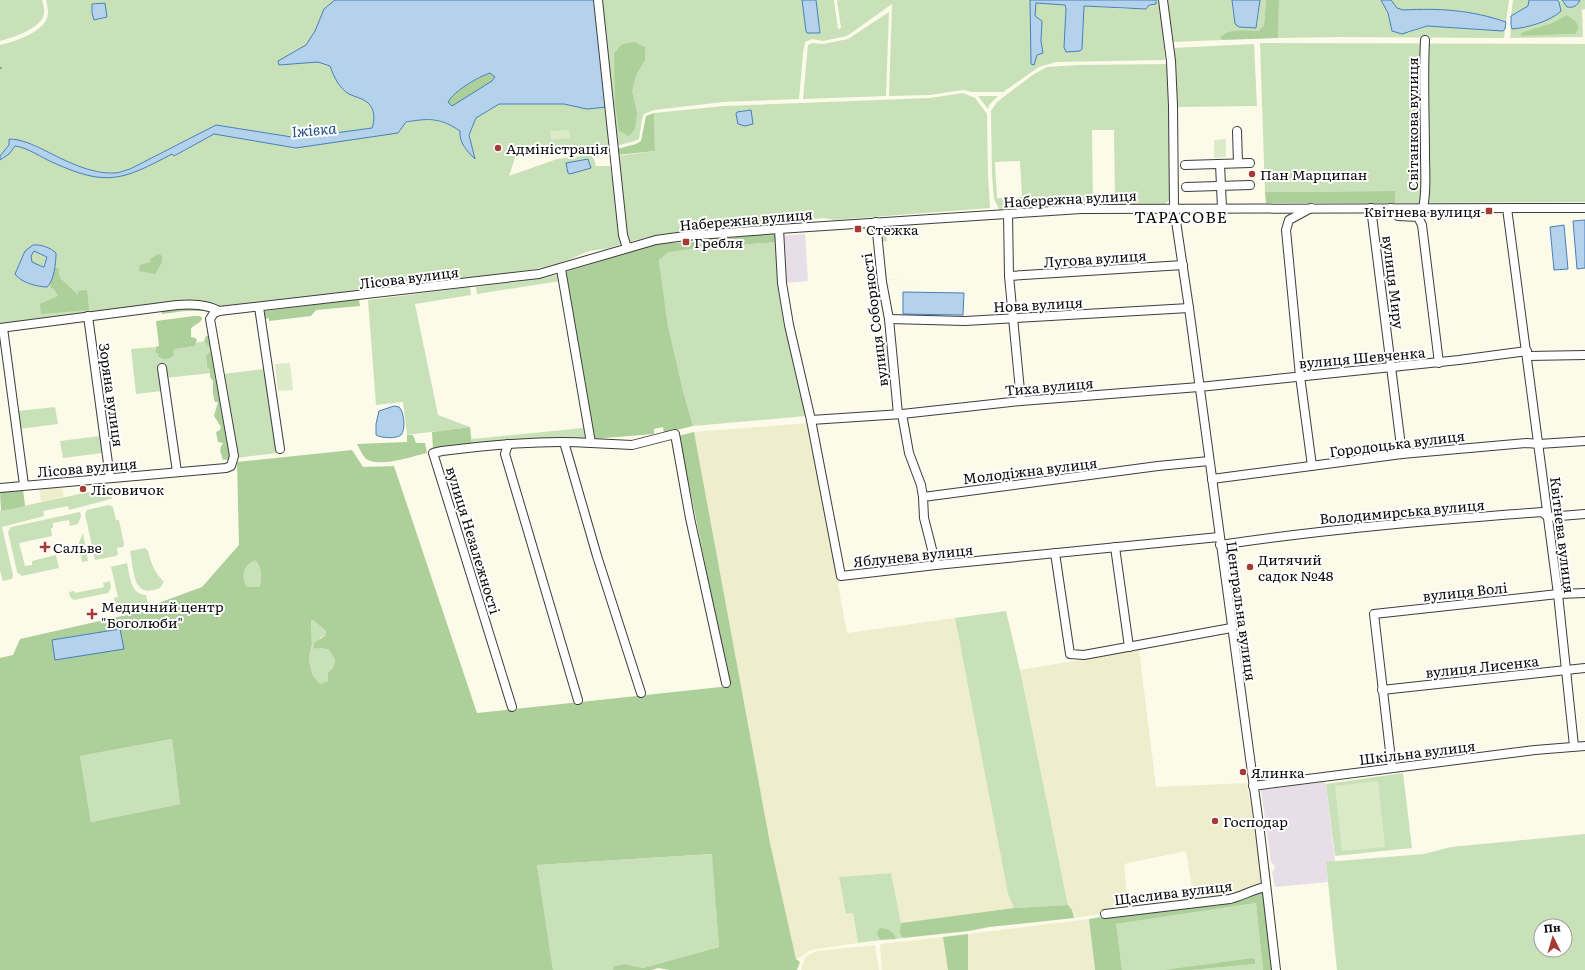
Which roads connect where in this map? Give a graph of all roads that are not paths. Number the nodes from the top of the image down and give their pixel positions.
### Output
1 (598, 0) edge
2 (1163, 0) edge
3 (1425, 40) dead end
4 (1237, 131) dead end
5 (1238, 163) junction
6 (1250, 163) dead end
7 (1220, 164) junction
8 (1185, 165) dead end
9 (1250, 185) dead end
10 (1221, 186) junction
11 (1186, 187) dead end
12 (1174, 208) junction
13 (1222, 208) junction
14 (1312, 208) junction
15 (1371, 208) junction
16 (1391, 208) junction
17 (1423, 208) junction
18 (1508, 208) junction
19 (1585, 208) edge
20 (1008, 214) junction
21 (876, 222) junction
22 (779, 229) junction
23 (627, 248) junction
24 (1183, 265) junction
25 (561, 269) junction
26 (1009, 276) junction
27 (259, 307) junction
28 (1189, 308) junction
29 (219, 311) junction
30 (88, 316) junction
31 (889, 319) junction
32 (1013, 319) junction
33 (1, 328) edge
34 (1528, 353) junction
35 (1585, 355) edge
36 (1439, 363) junction
37 (162, 368) dead end
38 (1392, 368) junction
39 (1300, 376) junction
40 (1199, 387) junction
41 (1021, 401) junction
42 (900, 414) junction
43 (811, 420) junction
44 (1585, 441) edge
45 (564, 442) junction
46 (591, 443) junction
47 (508, 444) junction
48 (1538, 444) junction
49 (280, 449) dead end
50 (1402, 454) junction
51 (1209, 461) junction
52 (1312, 466) junction
53 (177, 472) junction
54 (110, 478) junction
55 (1212, 479) junction
56 (24, 485) junction
57 (0, 488) edge
58 (923, 497) junction
59 (1585, 514) edge
60 (1548, 517) junction
61 (1220, 541) junction
62 (1115, 547) junction
63 (1055, 553) junction
64 (936, 565) junction
65 (1585, 592) edge
66 (1558, 594) junction
67 (1231, 628) junction
68 (1129, 647) junction
69 (1585, 668) edge
70 (1565, 670) junction
71 (726, 683) dead end
72 (1382, 690) junction
73 (641, 693) dead end
74 (578, 700) dead end
75 (512, 707) dead end
76 (1574, 746) junction
77 (1585, 746) edge
78 (1392, 768) junction
79 (1253, 786) junction
80 (1266, 887) junction
81 (1105, 914) dead end
82 (1276, 970) edge

1 - 23 street
2 - 12 street, Центральна вулиця
3 - 17 street, Світанкова вулиця
4 - 5 street
5 - 6 street
5 - 7 street
7 - 8 street
7 - 10 street
9 - 10 street
10 - 11 street
10 - 13 street
12 - 13 street, Набережна вулиця
12 - 20 street, Набережна вулиця
12 - 24 street, Центральна вулиця
13 - 14 street, Набережна вулиця
14 - 15 street, Набережна вулиця
14 - 39 street
15 - 16 street, Набережна вулиця
15 - 38 street, вулиця Миру
16 - 17 street, Набережна вулиця
16 - 36 street
17 - 18 street, Набережна вулиця
18 - 19 street, Набережна вулиця
18 - 34 street, Квітнева вулиця
20 - 21 street, Набережна вулиця
20 - 26 street
21 - 22 street, Набережна вулиця
21 - 31 street, вулиця Соборності
22 - 23 street, Набережна вулиця
22 - 43 street, Яблунева вулиця
23 - 25 street, Набережна вулиця
24 - 26 street, Лугова вулиця
24 - 28 street, Центральна вулиця
25 - 27 street, Лісова вулиця
25 - 46 street
26 - 32 street
27 - 29 street, Лісова вулиця
27 - 49 street
28 - 32 street, Нова вулиця
28 - 40 street, Центральна вулиця
29 - 30 street
29 - 53 street, Лісова вулиця
30 - 33 street
30 - 54 street, Зоряна вулиця
31 - 32 street, Нова вулиця
31 - 42 street, вулиця Соборності
32 - 41 street
33 - 56 street
34 - 35 street, вулиця Шевченка
34 - 36 street, вулиця Шевченка
34 - 48 street, Квітнева вулиця
36 - 38 street, вулиця Шевченка
37 - 53 street
38 - 39 street, вулиця Шевченка
38 - 50 street, вулиця Миру
39 - 40 street, вулиця Шевченка
39 - 52 street
40 - 41 street, Тиха вулиця
40 - 51 street, Центральна вулиця
41 - 42 street, Тиха вулиця
42 - 43 street, Тиха вулиця
42 - 58 street
43 - 64 street, Яблунева вулиця
44 - 48 street, Городоцька вулиця
45 - 46 street, вулиця Незалежності
45 - 47 street, вулиця Незалежності
45 - 73 street
46 - 71 street, вулиця Незалежності
47 - 74 street
47 - 75 street, вулиця Незалежності
48 - 50 street, Городоцька вулиця
48 - 60 street, Квітнева вулиця
50 - 52 street, Городоцька вулиця
51 - 55 street, Центральна вулиця
51 - 58 street, Молодіжна вулиця
52 - 55 street, Городоцька вулиця
53 - 54 street, Лісова вулиця
54 - 56 street, Лісова вулиця
55 - 61 street, Центральна вулиця
56 - 57 street, Лісова вулиця
58 - 64 street
59 - 60 street, Володимирська вулиця
60 - 61 street, Володимирська вулиця
60 - 66 street, Квітнева вулиця
61 - 62 street, Яблунева вулиця
61 - 67 street, Центральна вулиця
62 - 63 street, Яблунева вулиця
62 - 68 street
63 - 64 street, Яблунева вулиця
63 - 68 street
65 - 66 street, вулиця Волі
66 - 70 street, Квітнева вулиця
66 - 72 street, вулиця Волі
67 - 68 street
67 - 79 street, Центральна вулиця
69 - 70 street, вулиця Лисенка
70 - 72 street, вулиця Лисенка
70 - 76 street, Квітнева вулиця
72 - 78 street
76 - 77 street, Шкільна вулиця
76 - 78 street, Шкільна вулиця
78 - 79 street, Шкільна вулиця
79 - 80 street, Центральна вулиця
80 - 81 street, Щаслива вулиця
80 - 82 street, Центральна вулиця

